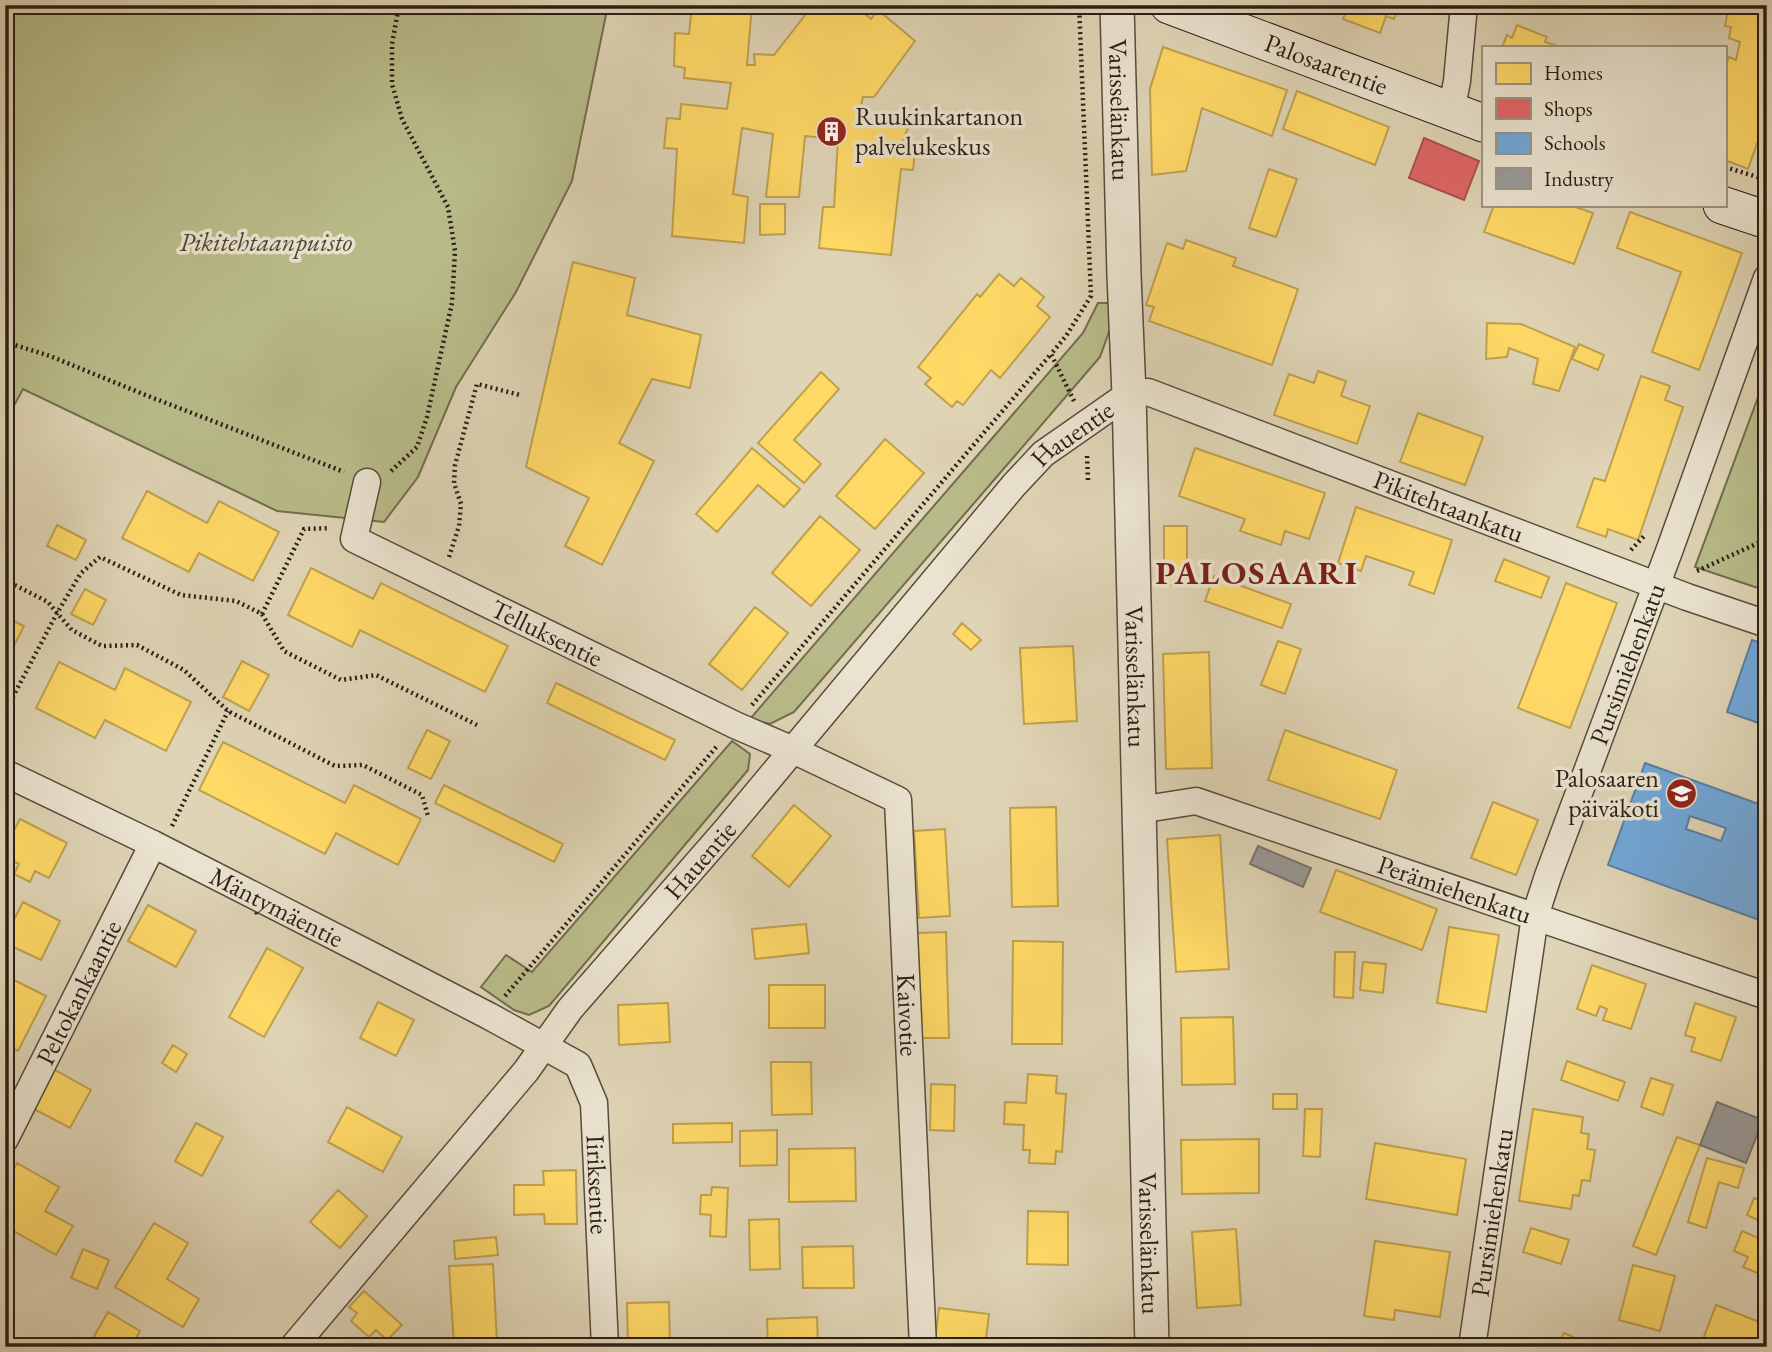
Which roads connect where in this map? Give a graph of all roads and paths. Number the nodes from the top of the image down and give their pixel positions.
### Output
1 (399, 5) edge
2 (1079, 5) edge
3 (1117, 5) edge
4 (1169, 5) edge
5 (1464, 5) edge
6 (1467, 117) edge
7 (1726, 167) edge
8 (1767, 180) edge
9 (1726, 206) edge
10 (1767, 220) edge
11 (1767, 278) edge
12 (5, 342) edge
13 (1051, 354) junction
14 (1129, 394) junction
15 (520, 395) dead end
16 (1086, 424) junction
17 (1088, 480) dead end
18 (367, 482) junction
19 (354, 539) junction
20 (1767, 539) edge
21 (1697, 571) dead end
22 (5, 580) edge
23 (438, 580) junction
24 (1657, 585) junction
25 (57, 613) junction
26 (262, 614) junction
27 (1767, 624) edge
28 (228, 710) junction
29 (5, 712) edge
30 (477, 725) dead end
31 (735, 725) junction
32 (793, 750) junction
33 (5, 773) edge
34 (1139, 810) junction
35 (428, 816) dead end
36 (157, 846) junction
37 (1535, 916) junction
38 (1767, 996) edge
39 (489, 1016) junction
40 (544, 1045) junction
41 (5, 1139) edge
42 (1767, 1341) edge
43 (293, 1347) edge
44 (605, 1347) edge
45 (923, 1347) edge
46 (1152, 1347) edge
47 (1472, 1347) edge
48 (1765, 1347) edge

1 - 18 path
2 - 13 path
3 - 14 street, Varisselänkatu
4 - 6 main road, Palosaarentie
5 - 6 street
7 - 8 path
9 - 10 main road
11 - 24 street, Pursimiehenkatu
12 - 18 path
13 - 16 path
13 - 31 path
14 - 16 street, Hauentie
14 - 24 street, Pikitehtaankatu
14 - 34 street, Varisselänkatu
15 - 23 path
16 - 17 path
16 - 32 street, Hauentie
18 - 19 street
19 - 23 street, Telluksentie
19 - 26 path
20 - 21 path
22 - 25 path
23 - 31 street, Telluksentie
24 - 27 street, Pikitehtaankatu
24 - 37 street, Pursimiehenkatu
25 - 26 path
25 - 28 path
25 - 29 path
26 - 30 path
28 - 35 path
28 - 36 path
31 - 32 street, Telluksentie
31 - 39 path
32 - 40 street, Hauentie
32 - 45 street, Kaivotie
33 - 36 street, Mäntymäentie
34 - 37 street, Perämiehenkatu
34 - 46 street, Varisselänkatu
36 - 39 street, Mäntymäentie
36 - 41 street, Peltokankaantie
37 - 38 street, Perämiehenkatu
37 - 47 street, Pursimiehenkatu
39 - 40 street, Mäntymäentie
40 - 43 street, Hauentie
40 - 44 street, Iiriksentie
42 - 48 path

